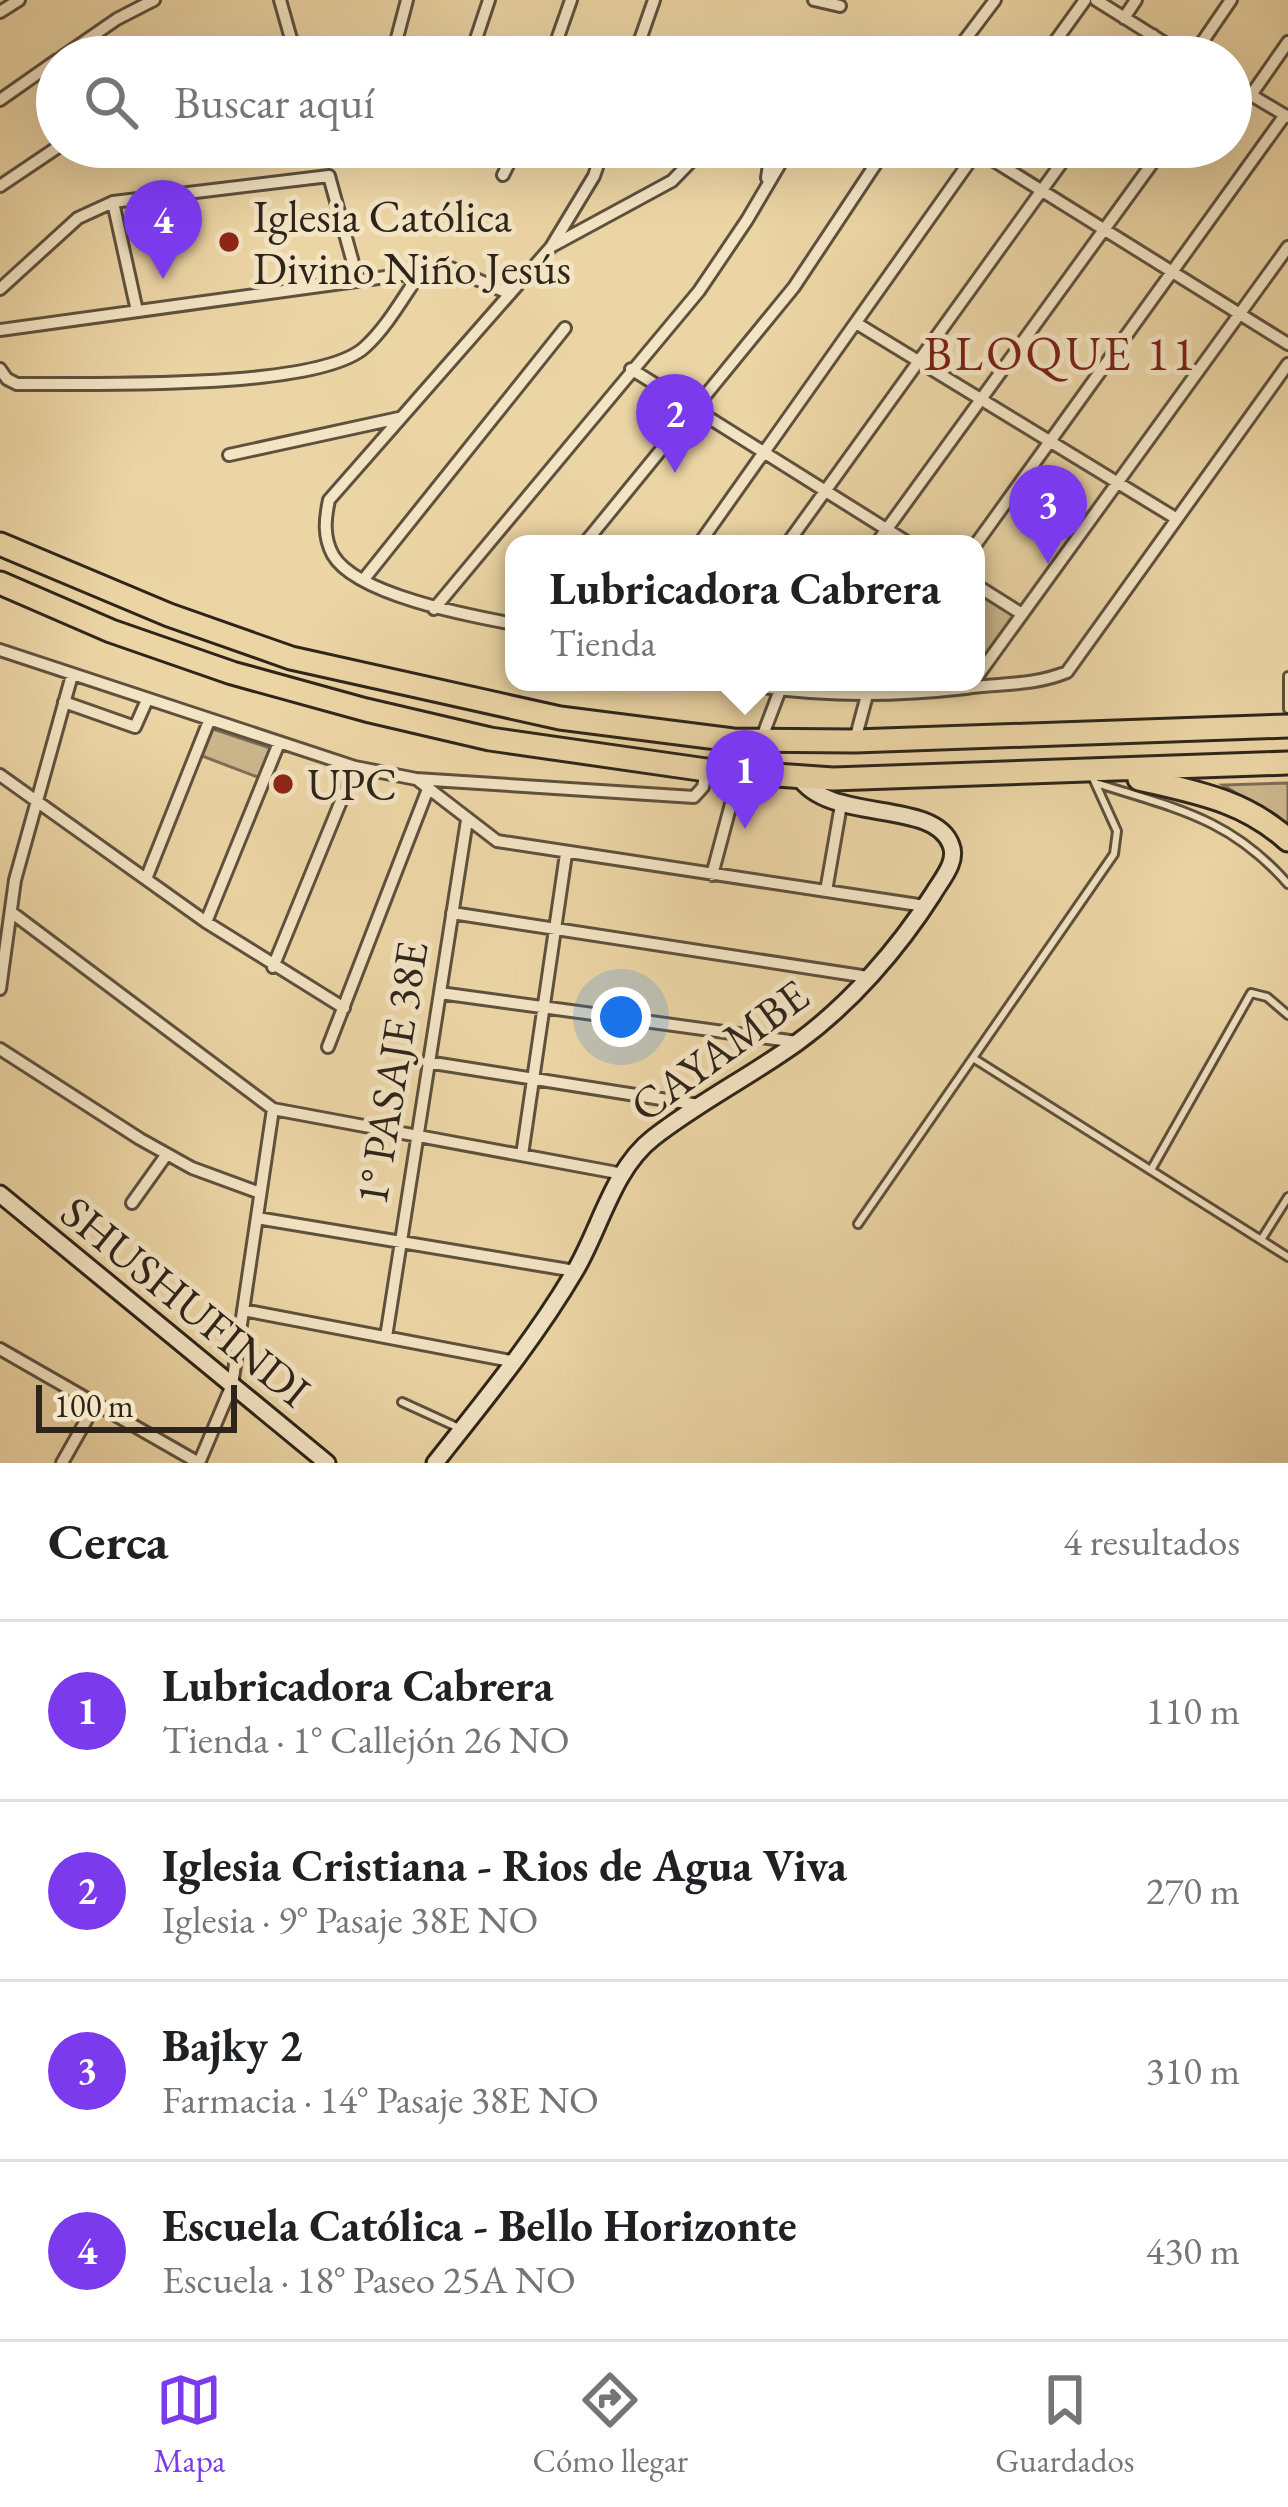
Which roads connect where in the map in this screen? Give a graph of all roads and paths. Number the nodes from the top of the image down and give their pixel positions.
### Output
1 (20, 0) edge
2 (154, 0) edge
3 (296, 0) edge
4 (407, 0) edge
5 (489, 0) edge
6 (572, 0) edge
7 (654, 0) edge
8 (814, 0) edge
9 (995, 0) edge
10 (1084, 0) edge
11 (1096, 0) edge
12 (1136, 0) edge
13 (1231, 0) edge
14 (280, 2) edge
15 (840, 6) dead end
16 (0, 12) edge
17 (1124, 17) junction
18 (1153, 35) edge
19 (92, 36) edge
20 (290, 36) edge
21 (399, 36) edge
22 (477, 36) edge
23 (559, 36) edge
24 (641, 36) edge
25 (968, 36) edge
26 (1059, 36) edge
27 (1205, 36) edge
28 (1288, 42) edge
29 (36, 75) edge
30 (1252, 94) edge
31 (1252, 96) edge
32 (0, 100) edge
33 (1286, 116) edge
34 (36, 162) edge
35 (1252, 163) edge
36 (506, 168) edge
37 (595, 168) edge
38 (685, 168) edge
39 (769, 168) edge
40 (776, 168) edge
41 (873, 168) edge
42 (962, 168) edge
43 (1007, 168) edge
44 (1057, 168) edge
45 (1149, 168) edge
46 (1248, 168) edge
47 (503, 175) dead end
48 (767, 182) junction
49 (0, 186) edge
50 (1041, 190) junction
51 (113, 202) junction
52 (1104, 230) junction
53 (551, 247) junction
54 (1288, 247) edge
55 (422, 272) junction
56 (1172, 272) junction
57 (358, 281) junction
58 (0, 289) edge
59 (510, 294) junction
60 (137, 311) junction
61 (1240, 314) junction
62 (856, 323) junction
63 (565, 328) dead end
64 (0, 330) edge
65 (1288, 344) edge
66 (919, 362) junction
67 (1288, 364) edge
68 (0, 369) edge
69 (631, 370) junction
70 (980, 399) junction
71 (694, 409) junction
72 (402, 418) junction
73 (1050, 442) junction
74 (764, 452) junction
75 (230, 455) dead end
76 (1117, 483) junction
77 (826, 491) junction
78 (1177, 520) junction
79 (886, 529) junction
80 (591, 535) edge
81 (705, 535) edge
82 (794, 535) edge
83 (882, 535) edge
84 (896, 535) edge
85 (983, 535) edge
86 (0, 544) edge
87 (364, 579) junction
88 (0, 583) edge
89 (985, 591) edge
90 (434, 609) junction
91 (1022, 614) junction
92 (505, 622) edge
93 (0, 650) edge
94 (985, 665) edge
95 (71, 675) junction
96 (1288, 676) edge
97 (985, 683) edge
98 (779, 691) edge
99 (829, 691) edge
100 (870, 691) edge
101 (931, 691) edge
102 (867, 695) junction
103 (147, 700) junction
104 (64, 701) junction
105 (1288, 709) edge
106 (208, 721) junction
107 (1288, 726) edge
108 (761, 740) junction
109 (855, 741) junction
110 (279, 743) junction
111 (1288, 763) edge
112 (356, 767) junction
113 (706, 770) junction
114 (739, 772) junction
115 (0, 775) edge
116 (1098, 776) junction
117 (799, 777) junction
118 (416, 779) junction
119 (428, 789) junction
120 (36, 801) junction
121 (841, 805) junction
122 (467, 820) junction
123 (1288, 840) edge
124 (566, 854) junction
125 (0, 871) edge
126 (712, 875) junction
127 (146, 879) junction
128 (15, 880) junction
129 (1288, 884) edge
130 (826, 891) junction
131 (7, 906) edge
132 (925, 906) junction
133 (452, 913) junction
134 (206, 922) junction
135 (555, 929) junction
136 (273, 967) junction
137 (868, 977) junction
138 (0, 989) edge
139 (440, 993) junction
140 (544, 1007) junction
141 (344, 1008) junction
142 (1288, 1015) edge
143 (797, 1042) junction
144 (328, 1047) dead end
145 (0, 1048) edge
146 (973, 1058) junction
147 (428, 1062) junction
148 (534, 1082) junction
149 (699, 1105) junction
150 (273, 1109) junction
151 (418, 1136) junction
152 (167, 1154) junction
153 (522, 1155) junction
154 (1151, 1170) junction
155 (623, 1174) junction
156 (260, 1193) junction
157 (0, 1195) edge
158 (1288, 1197) edge
159 (132, 1203) dead end
160 (257, 1218) junction
161 (858, 1224) dead end
162 (1261, 1240) junction
163 (401, 1242) junction
164 (1288, 1257) edge
165 (575, 1271) junction
166 (243, 1310) junction
167 (386, 1337) junction
168 (0, 1348) edge
169 (516, 1362) junction
170 (232, 1385) junction
171 (402, 1402) dead end
172 (97, 1403) junction
173 (462, 1430) junction
174 (62, 1463) edge
175 (199, 1463) edge
176 (327, 1463) edge
177 (435, 1463) edge

1 - 16 street
2 - 19 street
3 - 14 street
4 - 21 street
5 - 22 street
6 - 23 street
7 - 24 street
8 - 15 street
9 - 25 street
10 - 26 street
11 - 17 street
12 - 17 street
13 - 27 street
14 - 20 street
17 - 18 street
28 - 30 street
29 - 32 street
31 - 33 street
33 - 35 street
34 - 49 street
36 - 47 street
37 - 53 street
38 - 53 street
39 - 48 street
40 - 48 street
41 - 71 street
42 - 62 street
43 - 50 street
44 - 50 street
45 - 52 street
46 - 56 street
48 - 69 street
50 - 52 street
50 - 66 street
51 - 57 street
51 - 58 street
51 - 60 street
52 - 56 street
52 - 70 street
53 - 59 street
54 - 61 street
55 - 57 street
55 - 59 street
55 - 68 street
56 - 61 street
56 - 73 street
57 - 60 street
59 - 72 street
60 - 64 street
61 - 65 street
61 - 76 street
62 - 66 street
62 - 74 street
63 - 87 street
66 - 70 street
66 - 77 street
67 - 78 street
69 - 71 street
69 - 90 street
70 - 73 street
70 - 79 street
71 - 74 street
71 - 80 street
72 - 75 street
72 - 87 street
73 - 76 street
73 - 85 street
74 - 77 street
74 - 81 street
76 - 78 street
76 - 91 street
77 - 79 street
77 - 82 street
78 - 97 street
79 - 83 street
79 - 84 street
86 - 108 highway
87 - 90 street
88 - 113 highway
89 - 91 street
90 - 92 street
91 - 94 street
93 - 95 street
95 - 103 street
95 - 104 street
96 - 105 lane
98 - 108 street
99 - 102 street
100 - 102 street
101 - 102 street
102 - 109 street
103 - 104 street
103 - 106 street
104 - 120 street
106 - 110 street
106 - 127 street
107 - 109 highway
108 - 109 highway
110 - 112 street
110 - 134 street
111 - 116 highway
112 - 118 street
112 - 136 street
113 - 114 highway
113 - 118 street
114 - 117 highway
114 - 126 street
115 - 120 street
116 - 117 highway
116 - 123 highway
116 - 129 lane
116 - 146 lane
117 - 121 street, CAYAMBE
118 - 119 street
119 - 122 street
119 - 141 street
120 - 127 street
120 - 128 street
121 - 130 street
121 - 132 street, CAYAMBE
122 - 124 street
122 - 133 street, 1° PASAJE 38E
124 - 126 street
124 - 135 street
125 - 128 street
126 - 130 street
127 - 134 street
128 - 131 street
130 - 132 street
131 - 138 street
131 - 150 street
132 - 137 street, CAYAMBE
133 - 135 street
133 - 139 street, 1° PASAJE 38E
134 - 136 street
135 - 137 street
135 - 140 street
136 - 141 street
137 - 143 street, CAYAMBE
139 - 140 street
139 - 147 street, 1° PASAJE 38E
140 - 143 street
140 - 148 street
141 - 144 street
142 - 154 lane
143 - 149 street, CAYAMBE
145 - 152 street
146 - 154 lane
146 - 161 lane
147 - 148 street
147 - 151 street, 1° PASAJE 38E
148 - 149 street
148 - 153 street
149 - 155 street, CAYAMBE
150 - 151 street
150 - 156 street
151 - 153 street
151 - 163 street, 1° PASAJE 38E
152 - 156 street
152 - 159 street
153 - 155 street
154 - 162 lane
155 - 165 street, CAYAMBE
156 - 160 street
157 - 170 street, SHUSHUFINDI
158 - 162 lane
160 - 163 street
160 - 166 street
162 - 164 lane
163 - 165 street
163 - 167 street, 1° PASAJE 38E
165 - 169 street, CAYAMBE
166 - 167 street
166 - 170 street
167 - 169 street
168 - 172 street
169 - 173 street, CAYAMBE
170 - 175 street
170 - 176 street, SHUSHUFINDI
171 - 173 lane
172 - 174 street
172 - 175 street
173 - 177 street, CAYAMBE

